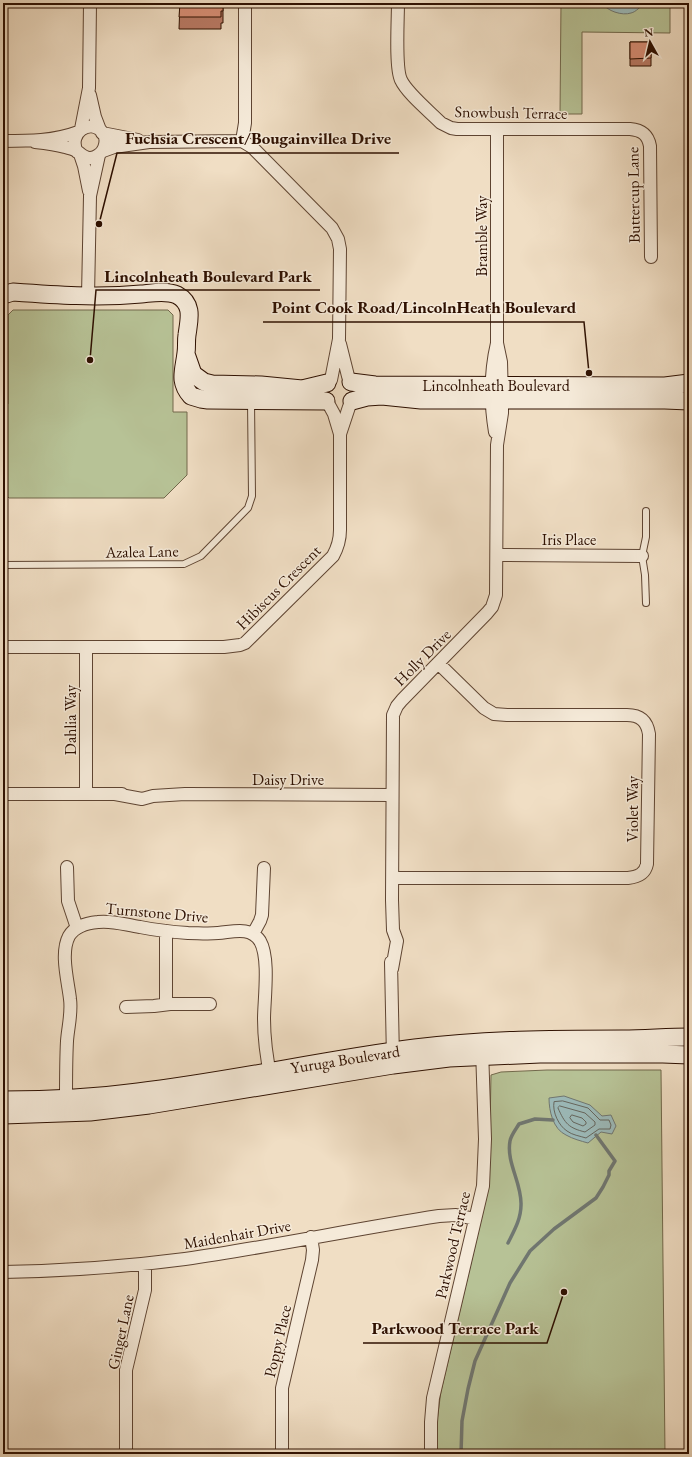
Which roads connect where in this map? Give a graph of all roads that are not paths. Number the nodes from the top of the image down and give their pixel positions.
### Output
1 (90, 3) edge
2 (245, 3) edge
3 (398, 3) edge
4 (89, 88) junction
5 (497, 129) junction
6 (80, 130) junction
7 (101, 131) junction
8 (644, 133) joint
9 (3, 141) edge
10 (242, 141) junction
11 (35, 142) junction
12 (149, 142) junction
13 (79, 153) junction
14 (101, 153) junction
15 (90, 196) junction
16 (651, 257) dead end
17 (3, 295) edge
18 (88, 296) junction
19 (339, 339) junction
20 (186, 354) junction
21 (329, 381) junction
22 (350, 381) junction
23 (204, 382) junction
24 (689, 383) edge
25 (496, 392) junction
26 (195, 398) junction
27 (251, 400) junction
28 (689, 401) edge
29 (327, 402) junction
30 (351, 403) junction
31 (340, 434) junction
32 (646, 511) dead end
33 (497, 555) junction
34 (642, 556) junction
35 (3, 565) edge
36 (646, 603) dead end
37 (3, 647) edge
38 (86, 647) junction
39 (438, 664) junction
40 (3, 794) edge
41 (86, 794) junction
42 (392, 795) junction
43 (68, 867) dead end
44 (264, 868) dead end
45 (392, 878) junction
46 (77, 928) junction
47 (166, 931) junction
48 (253, 934) junction
49 (166, 1004) junction
50 (210, 1004) dead end
51 (126, 1007) dead end
52 (689, 1037) edge
53 (482, 1049) junction
54 (689, 1055) edge
55 (393, 1058) junction
56 (271, 1078) junction
57 (66, 1099) junction
58 (3, 1100) edge
59 (3, 1115) edge
60 (475, 1219) junction
61 (311, 1237) junction
62 (145, 1264) junction
63 (3, 1272) edge
64 (126, 1454) edge
65 (282, 1454) edge
66 (431, 1454) edge

1 - 4 street
2 - 10 street
3 - 5 street, Snowbush Terrace
4 - 6 street
4 - 7 street
5 - 8 street, Snowbush Terrace
5 - 25 street, Bramble Way
6 - 7 street
6 - 11 street
6 - 13 street
7 - 12 street
7 - 14 street
8 - 16 street, Buttercup Lane
9 - 11 street
10 - 12 street
10 - 19 street
11 - 13 street
12 - 14 street
13 - 14 street
13 - 15 street
14 - 15 street
15 - 18 street
17 - 18 street
18 - 20 street
19 - 21 street
19 - 22 street
20 - 23 street
20 - 26 street
21 - 22 street
21 - 23 street
21 - 29 street
22 - 25 street, Lincolnheath Boulevard
22 - 30 street
23 - 26 street
24 - 25 street, Lincolnheath Boulevard
25 - 28 street, Lincolnheath Boulevard
25 - 30 street, Lincolnheath Boulevard
25 - 33 street, Holly Drive
26 - 27 street
27 - 29 street
27 - 35 lane, Azalea Lane
29 - 30 street
29 - 31 street, Hibiscus Crescent
30 - 31 street, Hibiscus Crescent
31 - 38 street, Hibiscus Crescent
32 - 34 lane
33 - 34 street, Iris Place
33 - 39 street, Holly Drive
34 - 36 lane
37 - 38 street, Hibiscus Crescent
38 - 41 street, Dahlia Way
39 - 42 street, Holly Drive
39 - 45 street, Violet Way
40 - 41 street, Daisy Drive
41 - 42 street, Daisy Drive
42 - 45 street, Holly Drive
43 - 46 street
44 - 48 street
45 - 55 street, Holly Drive
46 - 47 street, Turnstone Drive
46 - 57 street
47 - 48 street, Turnstone Drive
47 - 49 street
48 - 56 street
49 - 50 street
49 - 51 street
52 - 53 street, Yuruga Boulevard
53 - 54 street, Yuruga Boulevard
53 - 55 street, Yuruga Boulevard
53 - 60 street, Parkwood Terrace
55 - 56 street, Yuruga Boulevard
56 - 57 street, Yuruga Boulevard
56 - 59 street, Yuruga Boulevard
57 - 58 street, Yuruga Boulevard
60 - 61 street, Maidenhair Drive
60 - 66 street, Parkwood Terrace
61 - 62 street, Maidenhair Drive
61 - 65 street, Poppy Place
62 - 63 street, Maidenhair Drive
62 - 64 street, Ginger Lane

